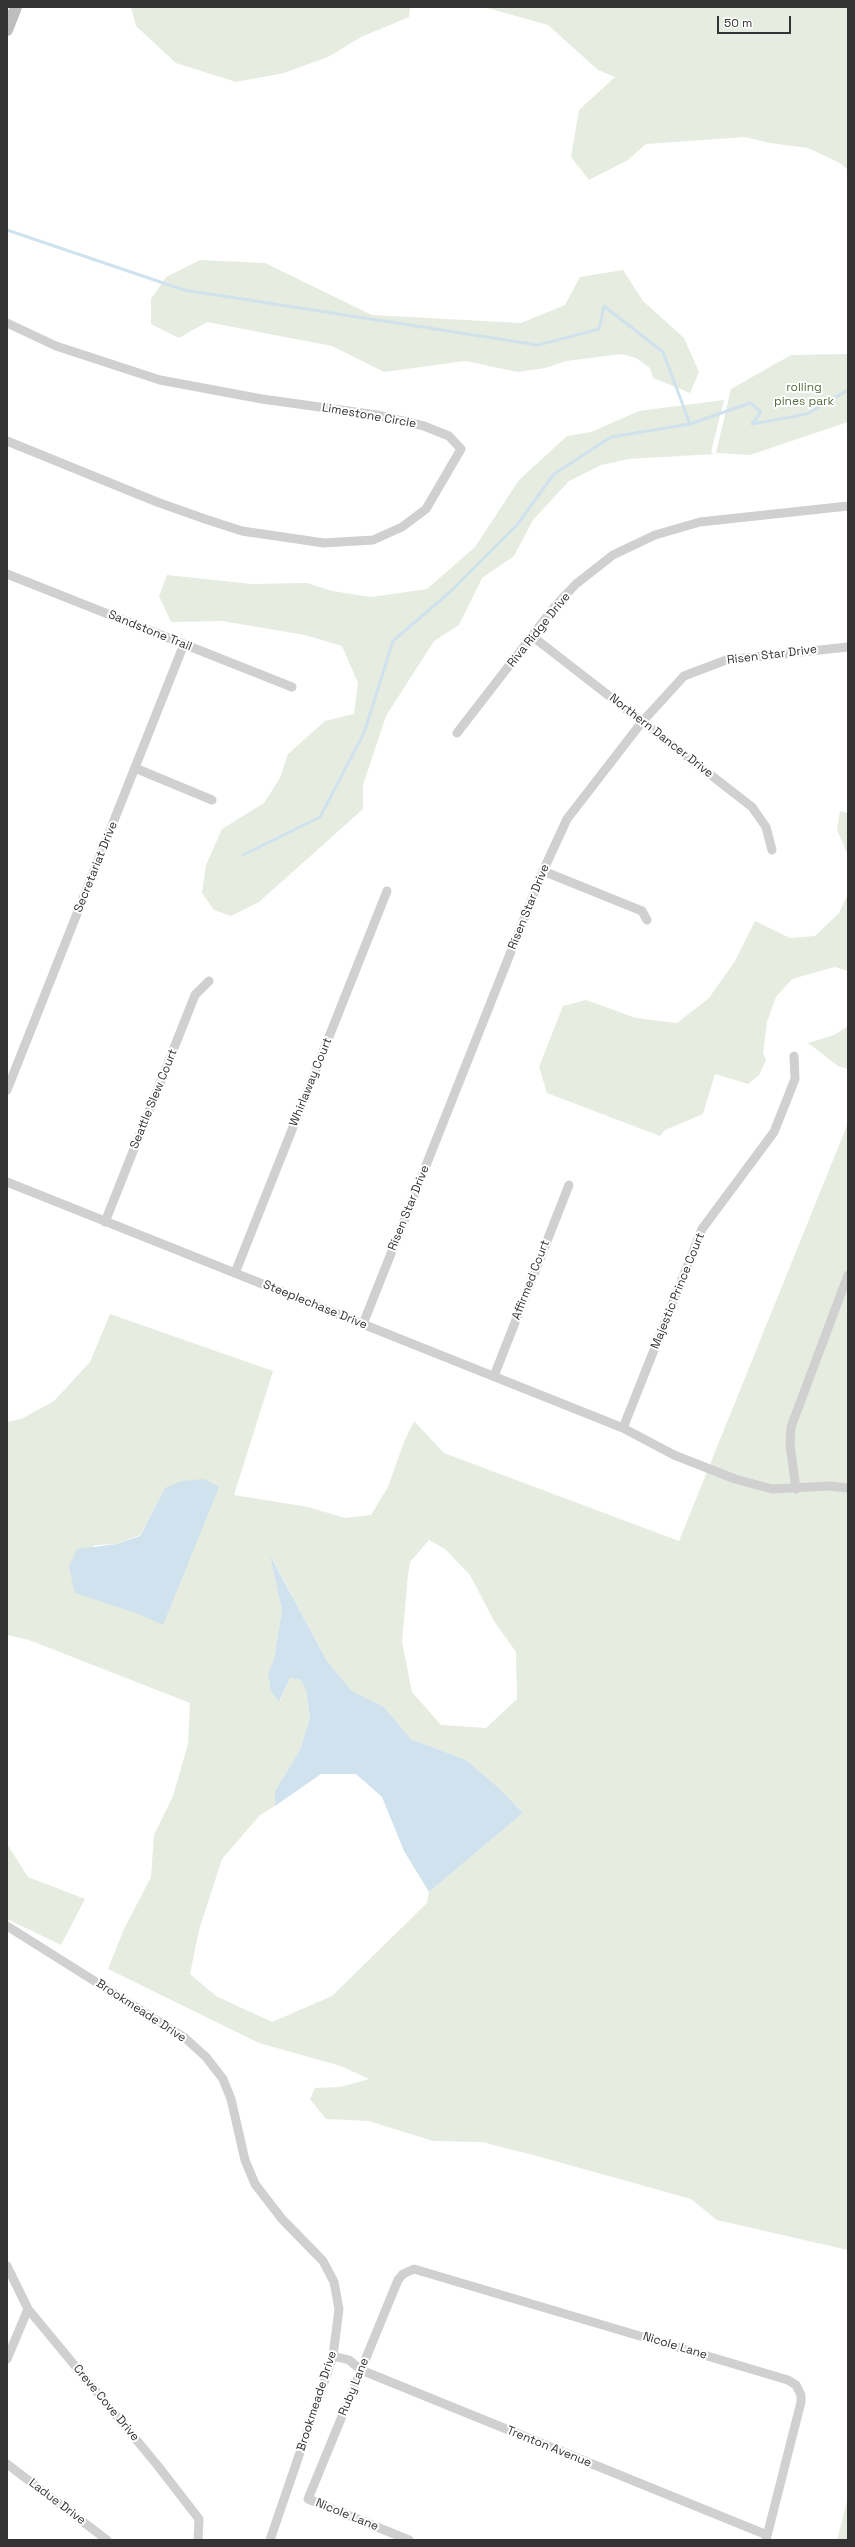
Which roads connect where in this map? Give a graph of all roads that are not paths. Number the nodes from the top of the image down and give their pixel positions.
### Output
1 (16, 7) edge
2 (7, 30) edge
3 (7, 323) edge
4 (7, 441) edge
5 (848, 506) edge
6 (7, 574) edge
7 (532, 636) junction
8 (184, 644) junction
9 (848, 647) edge
10 (292, 687) dead end
11 (642, 722) junction
12 (457, 733) dead end
13 (135, 768) junction
14 (212, 800) dead end
15 (772, 850) dead end
16 (543, 870) junction
17 (387, 891) dead end
18 (647, 920) dead end
19 (209, 981) dead end
20 (794, 1056) dead end
21 (7, 1090) edge
22 (7, 1182) edge
23 (569, 1185) dead end
24 (105, 1222) junction
25 (235, 1273) junction
26 (848, 1275) edge
27 (363, 1324) junction
28 (494, 1376) junction
29 (624, 1428) junction
30 (848, 1488) edge
31 (796, 1489) junction
32 (7, 1926) edge
33 (7, 2266) edge
34 (400, 2276) joint
35 (28, 2309) junction
36 (333, 2356) junction
37 (7, 2359) edge
38 (361, 2370) junction
39 (7, 2464) edge
40 (308, 2499) joint
41 (767, 2538) edge
42 (107, 2540) edge
43 (198, 2540) edge
44 (270, 2540) edge
45 (409, 2540) edge

1 - 2 street
3 - 4 street, Limestone Circle
5 - 7 street, Riva Ridge Drive
6 - 8 street, Sandstone Trail
7 - 11 street, Northern Dancer Drive
7 - 12 street, Riva Ridge Drive
8 - 10 street, Sandstone Trail
8 - 13 street, Secretariat Drive
9 - 11 street, Risen Star Drive
11 - 15 street, Northern Dancer Drive
11 - 16 street, Risen Star Drive
13 - 14 street
13 - 21 street, Secretariat Drive
16 - 18 street
16 - 27 street, Risen Star Drive
17 - 25 street, Whirlaway Court
19 - 24 street, Seattle Slew Court
20 - 29 street, Majestic Prince Court
22 - 24 street, Steeplechase Drive
23 - 28 street, Affirmed Court
24 - 25 street, Steeplechase Drive
25 - 27 street, Steeplechase Drive
26 - 31 street
27 - 28 street, Steeplechase Drive
28 - 29 street, Steeplechase Drive
29 - 31 street, Steeplechase Drive
30 - 31 street, Steeplechase Drive
32 - 36 street, Brookmeade Drive
33 - 35 street, Creve Cove Drive
34 - 38 street, Ruby Lane
34 - 41 street, Nicole Lane
35 - 37 street
35 - 43 street, Creve Cove Drive
36 - 38 street, Trenton Avenue
36 - 44 street, Brookmeade Drive
38 - 40 street, Ruby Lane
38 - 41 street, Trenton Avenue
39 - 42 street, Ladue Drive
40 - 45 street, Nicole Lane

